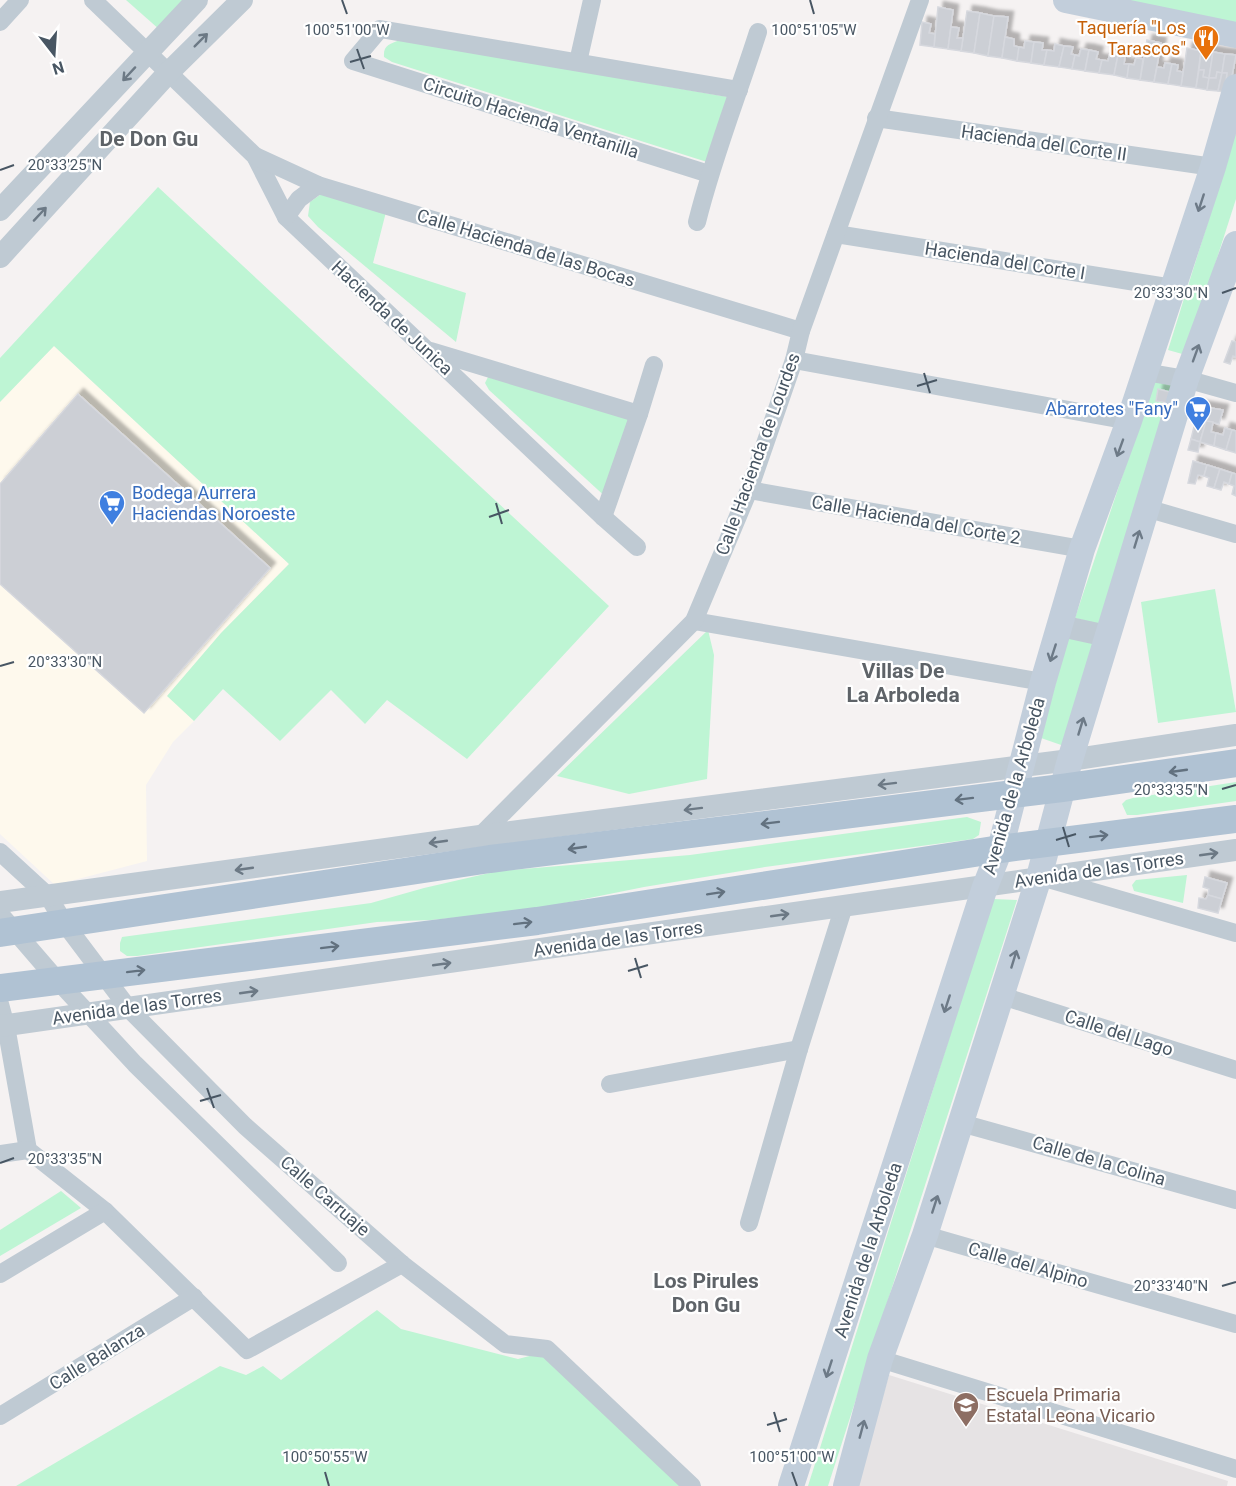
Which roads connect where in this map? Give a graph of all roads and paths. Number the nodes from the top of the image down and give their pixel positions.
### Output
1 (20, 0) edge
2 (93, 0) edge
3 (197, 0) edge
4 (242, 0) edge
5 (592, 0) edge
6 (920, 0) edge
7 (1066, 0) edge
8 (0, 22) edge
9 (758, 32) dead end
10 (1236, 34) edge
11 (147, 54) junction
12 (578, 62) junction
13 (168, 73) junction
14 (1236, 87) edge
15 (739, 90) junction
16 (876, 118) junction
17 (255, 156) junction
18 (1213, 167) junction
19 (709, 174) junction
20 (318, 185) junction
21 (0, 210) edge
22 (286, 217) junction
23 (697, 222) dead end
24 (836, 234) junction
25 (0, 257) edge
26 (1234, 257) edge
27 (1173, 288) junction
28 (801, 331) junction
29 (426, 350) junction
30 (794, 360) junction
31 (654, 365) dead end
32 (1145, 372) junction
33 (1186, 380) junction
34 (1236, 393) edge
35 (639, 414) junction
36 (1130, 421) junction
37 (749, 490) junction
38 (1146, 508) junction
39 (603, 517) junction
40 (1236, 534) edge
41 (638, 547) dead end
42 (1082, 549) junction
43 (694, 621) junction
44 (1061, 626) junction
45 (1107, 636) junction
46 (1044, 682) junction
47 (1236, 735) edge
48 (1070, 760) junction
49 (1236, 763) edge
50 (1019, 779) junction
51 (1062, 788) junction
52 (1236, 819) edge
53 (480, 836) junction
54 (1049, 843) junction
55 (1000, 849) junction
56 (1236, 850) edge
57 (0, 852) edge
58 (1039, 877) junction
59 (985, 887) junction
60 (48, 896) junction
61 (0, 902) edge
62 (844, 906) junction
63 (65, 924) junction
64 (5, 926) edge
65 (1236, 933) edge
66 (102, 975) junction
67 (57, 980) junction
68 (0, 988) edge
69 (1002, 996) junction
70 (129, 1009) junction
71 (87, 1013) junction
72 (2, 1019) edge
73 (799, 1049) junction
74 (1236, 1070) edge
75 (610, 1084) dead end
76 (961, 1123) junction
77 (28, 1150) junction
78 (0, 1154) edge
79 (1236, 1200) edge
80 (105, 1211) junction
81 (749, 1223) dead end
82 (925, 1235) junction
83 (338, 1263) dead end
84 (402, 1264) junction
85 (0, 1274) edge
86 (194, 1297) junction
87 (1236, 1324) edge
88 (880, 1359) junction
89 (0, 1416) edge
90 (1236, 1469) edge
91 (692, 1486) edge
92 (791, 1486) edge
93 (846, 1486) edge

1 - 8 street
2 - 11 street, Hacienda de Junica
3 - 11 street
13 -> 4 street
5 - 12 street
6 - 16 street, Calle Hacienda de Lourdes
7 - 10 main road
9 - 15 street
11 - 13 street, Hacienda de Junica
11 -> 21 street
12 - 15 street
12 - 19 street, Circuito Hacienda Ventanilla
13 - 17 street, Hacienda de Junica
25 -> 13 street
14 - 18 main road, Avenida de la Arboleda
15 - 19 street
16 - 18 street, Hacienda del Corte II
16 - 24 street, Calle Hacienda de Lourdes
17 - 20 street, Calle Hacienda de las Bocas
17 - 22 street, Hacienda de Junica
18 -> 27 main road, Avenida de la Arboleda
19 - 23 street
20 - 22 street
20 - 28 street, Calle Hacienda de las Bocas
22 - 29 street, Hacienda de Junica
24 - 27 street, Hacienda del Corte I
24 - 28 street, Calle Hacienda de Lourdes
33 -> 26 main road
27 - 32 main road, Avenida de la Arboleda
28 - 30 street, Calle Hacienda de Lourdes
29 - 35 street
29 - 39 street, Hacienda de Junica
30 - 36 street
30 - 37 street, Calle Hacienda de Lourdes
31 - 35 street
32 - 33 street
32 - 36 main road, Avenida de la Arboleda
33 - 34 street
33 - 38 main road
35 - 39 street
36 -> 42 main road, Avenida de la Arboleda
37 - 42 street, Calle Hacienda del Corte 2
37 - 43 street, Calle Hacienda de Lourdes
38 - 40 street
45 -> 38 main road
39 - 41 street, Hacienda de Junica
42 - 44 main road, Avenida de la Arboleda
43 - 46 street
43 - 53 street, Calle Hacienda de Lourdes
44 - 45 street
44 -> 46 main road, Avenida de la Arboleda
48 -> 45 main road
46 - 50 main road, Avenida de la Arboleda
47 - 48 street
48 - 50 street
48 - 51 main road
49 -> 51 main road
50 - 51 main road
50 -> 53 street
50 - 55 main road, Avenida de la Arboleda
50 -> 63 main road
51 - 54 main road
54 -> 52 main road, Avenida de las Torres
53 -> 60 street
54 - 55 main road, Avenida de las Torres
54 - 58 main road
55 - 59 main road, Avenida de la Arboleda
66 -> 55 main road, Avenida de las Torres
58 -> 56 street, Avenida de las Torres
57 - 60 street, Calle Carruaje
58 - 59 street, Avenida de las Torres
58 - 65 street
69 -> 58 main road
59 - 62 street, Avenida de las Torres
59 -> 92 main road, Avenida de la Arboleda
60 - 61 street
60 - 63 street, Calle Carruaje
70 -> 62 street, Avenida de las Torres
62 - 73 street
63 - 64 main road
63 - 66 street, Calle Carruaje
64 - 67 street
66 - 67 main road, Avenida de las Torres
66 - 70 street, Calle Carruaje
67 - 68 main road, Avenida de las Torres
67 - 71 street
69 - 74 street, Calle del Lago
69 - 76 main road
70 - 71 street, Avenida de las Torres
70 - 84 street, Calle Carruaje
71 - 72 street, Avenida de las Torres
71 - 83 street
72 - 77 street
73 - 75 street
73 - 81 street
76 - 79 street, Calle de la Colina
82 -> 76 main road
77 - 78 street
77 - 80 street
80 - 85 street
80 - 86 street
82 - 87 street, Calle del Alpino
82 - 88 main road
84 - 86 street
84 - 91 street, Calle Carruaje
86 - 89 street, Calle Balanza
88 - 90 street
93 -> 88 main road

